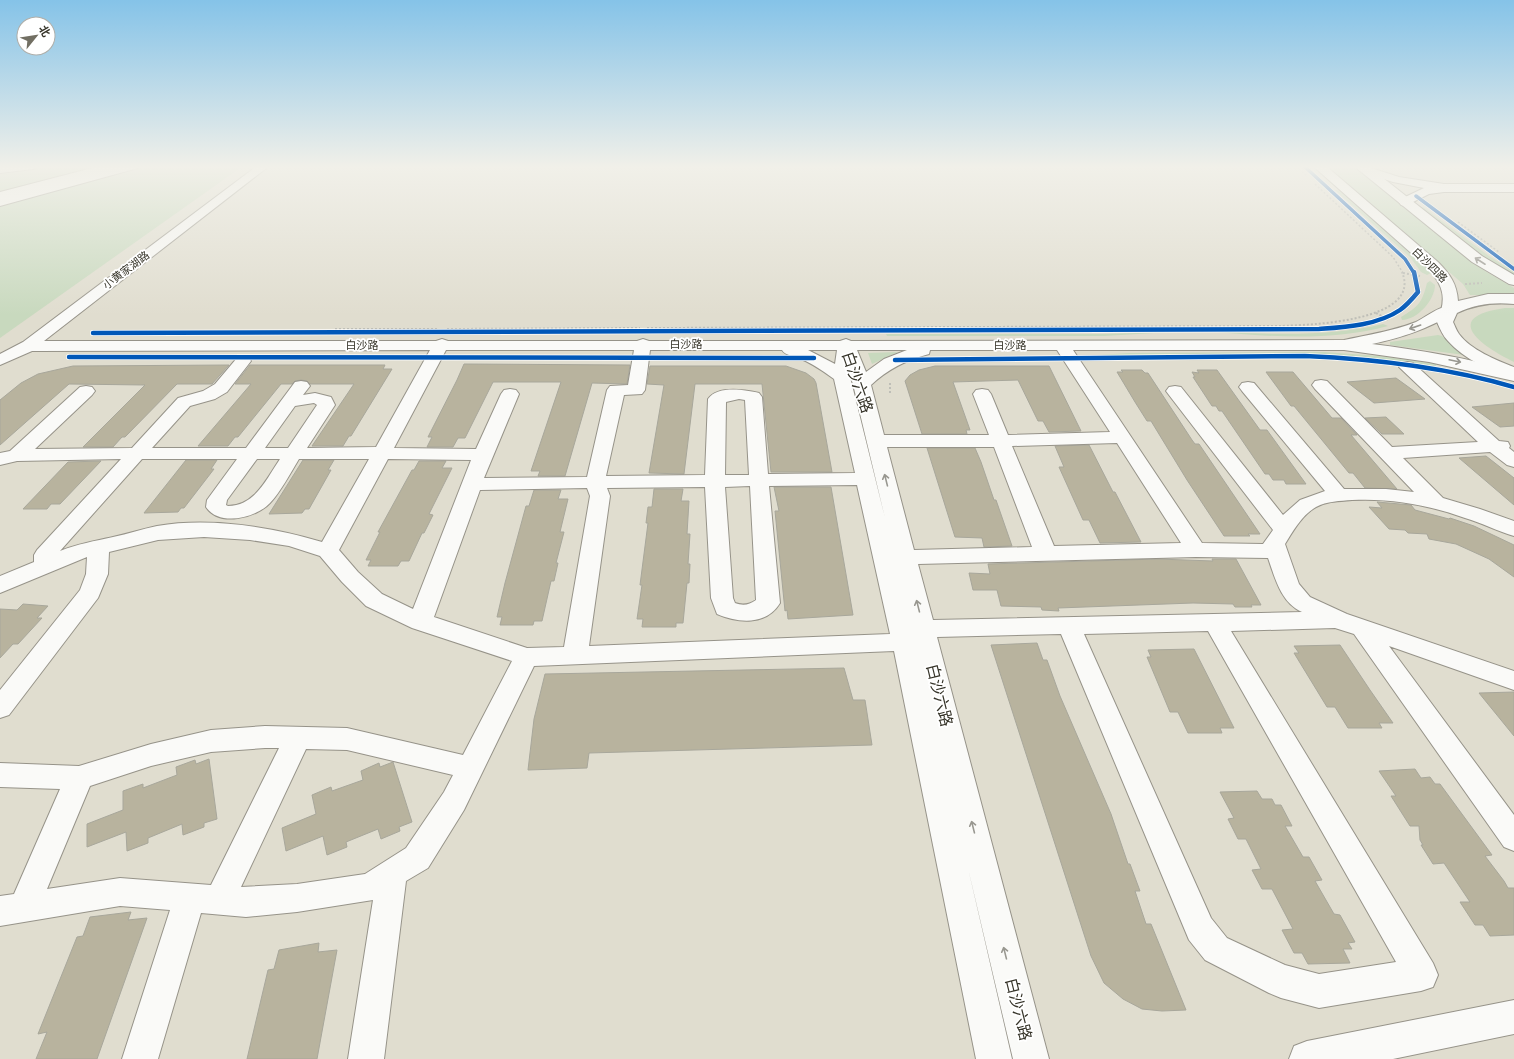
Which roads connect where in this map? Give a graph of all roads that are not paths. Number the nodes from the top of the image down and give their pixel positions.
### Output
1 (199, 215) edge
2 (1376, 215) edge
3 (1422, 215) edge
4 (1514, 281) edge
5 (1514, 298) edge
6 (1450, 310) junction
7 (442, 344) junction
8 (643, 344) junction
9 (766, 344) junction
10 (846, 344) junction
11 (954, 344) junction
12 (1062, 344) junction
13 (1344, 345) junction
14 (28, 346) junction
15 (0, 360) edge
16 (243, 361) dead end
17 (0, 366) edge
18 (1407, 366) dead end
19 (1514, 374) edge
20 (852, 381) junction
21 (1321, 385) dead end
22 (301, 386) dead end
23 (1248, 386) dead end
24 (86, 391) dead end
25 (1175, 391) dead end
26 (510, 394) dead end
27 (982, 394) dead end
28 (290, 402) junction
29 (1123, 438) junction
30 (876, 441) junction
31 (1001, 441) junction
32 (1514, 445) edge
33 (1494, 446) junction
34 (251, 453) junction
35 (294, 453) junction
36 (382, 453) junction
37 (1389, 453) junction
38 (137, 454) junction
39 (483, 454) junction
40 (8, 456) edge
41 (1514, 461) edge
42 (866, 480) junction
43 (759, 481) junction
44 (715, 482) junction
45 (595, 483) junction
46 (472, 484) junction
47 (1339, 495) junction
48 (1436, 503) junction
49 (1514, 529) edge
50 (1283, 530) junction
51 (98, 548) junction
52 (1196, 550) junction
53 (1277, 551) junction
54 (328, 552) junction
55 (1046, 554) junction
56 (905, 557) junction
57 (44, 566) junction
58 (0, 585) edge
59 (1338, 620) junction
60 (420, 622) junction
61 (1215, 623) junction
62 (1069, 626) junction
63 (1363, 629) junction
64 (914, 636) junction
65 (575, 655) junction
66 (526, 657) junction
67 (1514, 681) edge
68 (0, 708) edge
69 (298, 738) junction
70 (470, 768) junction
71 (0, 775) edge
72 (79, 778) junction
73 (1514, 838) edge
74 (392, 873) junction
75 (204, 899) junction
76 (12, 909) edge
77 (1514, 1017) edge
78 (140, 1059) edge
79 (366, 1059) edge
80 (994, 1059) edge
81 (1031, 1059) edge
82 (1307, 1059) edge

1 - 14 street, 小黄家湖路
2 - 6 main road, 白沙四路
4 -> 3 main road
5 - 6 main road
6 -> 13 street
6 - 19 main road, 白沙四路
7 - 8 street, 白沙路
7 - 14 street, 白沙路
7 - 36 street
8 - 9 street, 白沙路
8 - 45 street
9 - 10 street, 白沙路
9 - 20 street
10 - 11 street, 白沙路
10 - 20 street, 白沙六路
11 - 12 street, 白沙路
11 - 20 street
12 - 13 street, 白沙路
12 - 29 street
13 -> 19 street
14 - 15 street
14 - 17 street
16 - 38 street
18 - 33 street
20 - 30 street, 白沙六路
20 - 42 street, 白沙六路
21 - 37 street
22 - 28 street
23 - 47 street
24 - 40 street
25 - 50 street
26 - 39 street
27 - 31 street
28 - 34 street
28 - 35 street
29 - 31 street
29 - 52 street
30 - 31 street
56 -> 30 street, 白沙六路
31 - 55 street
32 - 33 street
33 - 37 street
33 - 41 street
34 - 35 street
34 - 35 street
34 - 38 street
35 - 36 street
36 - 39 street
36 - 54 street
37 - 48 street
38 - 40 street
38 - 57 street
39 - 46 street
42 - 43 street
42 - 64 street, 白沙六路
43 - 44 street
43 - 44 street
43 - 44 street
44 - 45 street
45 - 46 street
45 - 65 street
46 - 60 street
47 - 48 street
47 - 50 street
48 - 49 street
50 - 53 street
51 - 54 street
51 - 57 street
51 - 68 street
52 - 53 street
52 - 55 street
53 - 59 street
54 - 60 street
55 - 56 street
64 -> 56 street, 白沙六路
57 - 58 street
59 - 61 street
59 - 63 street
60 - 66 street
61 - 62 street
61 - 62 street
62 - 64 street
63 - 67 street
63 - 73 street
64 - 65 street
64 - 80 street, 白沙六路
81 -> 64 street, 白沙六路
65 - 66 street
66 - 70 street
69 - 70 street
69 - 72 street
69 - 75 street
70 - 74 street
71 - 72 street
72 - 76 street
74 - 75 street
74 - 79 street
75 - 76 street
75 - 78 street
77 - 82 street

